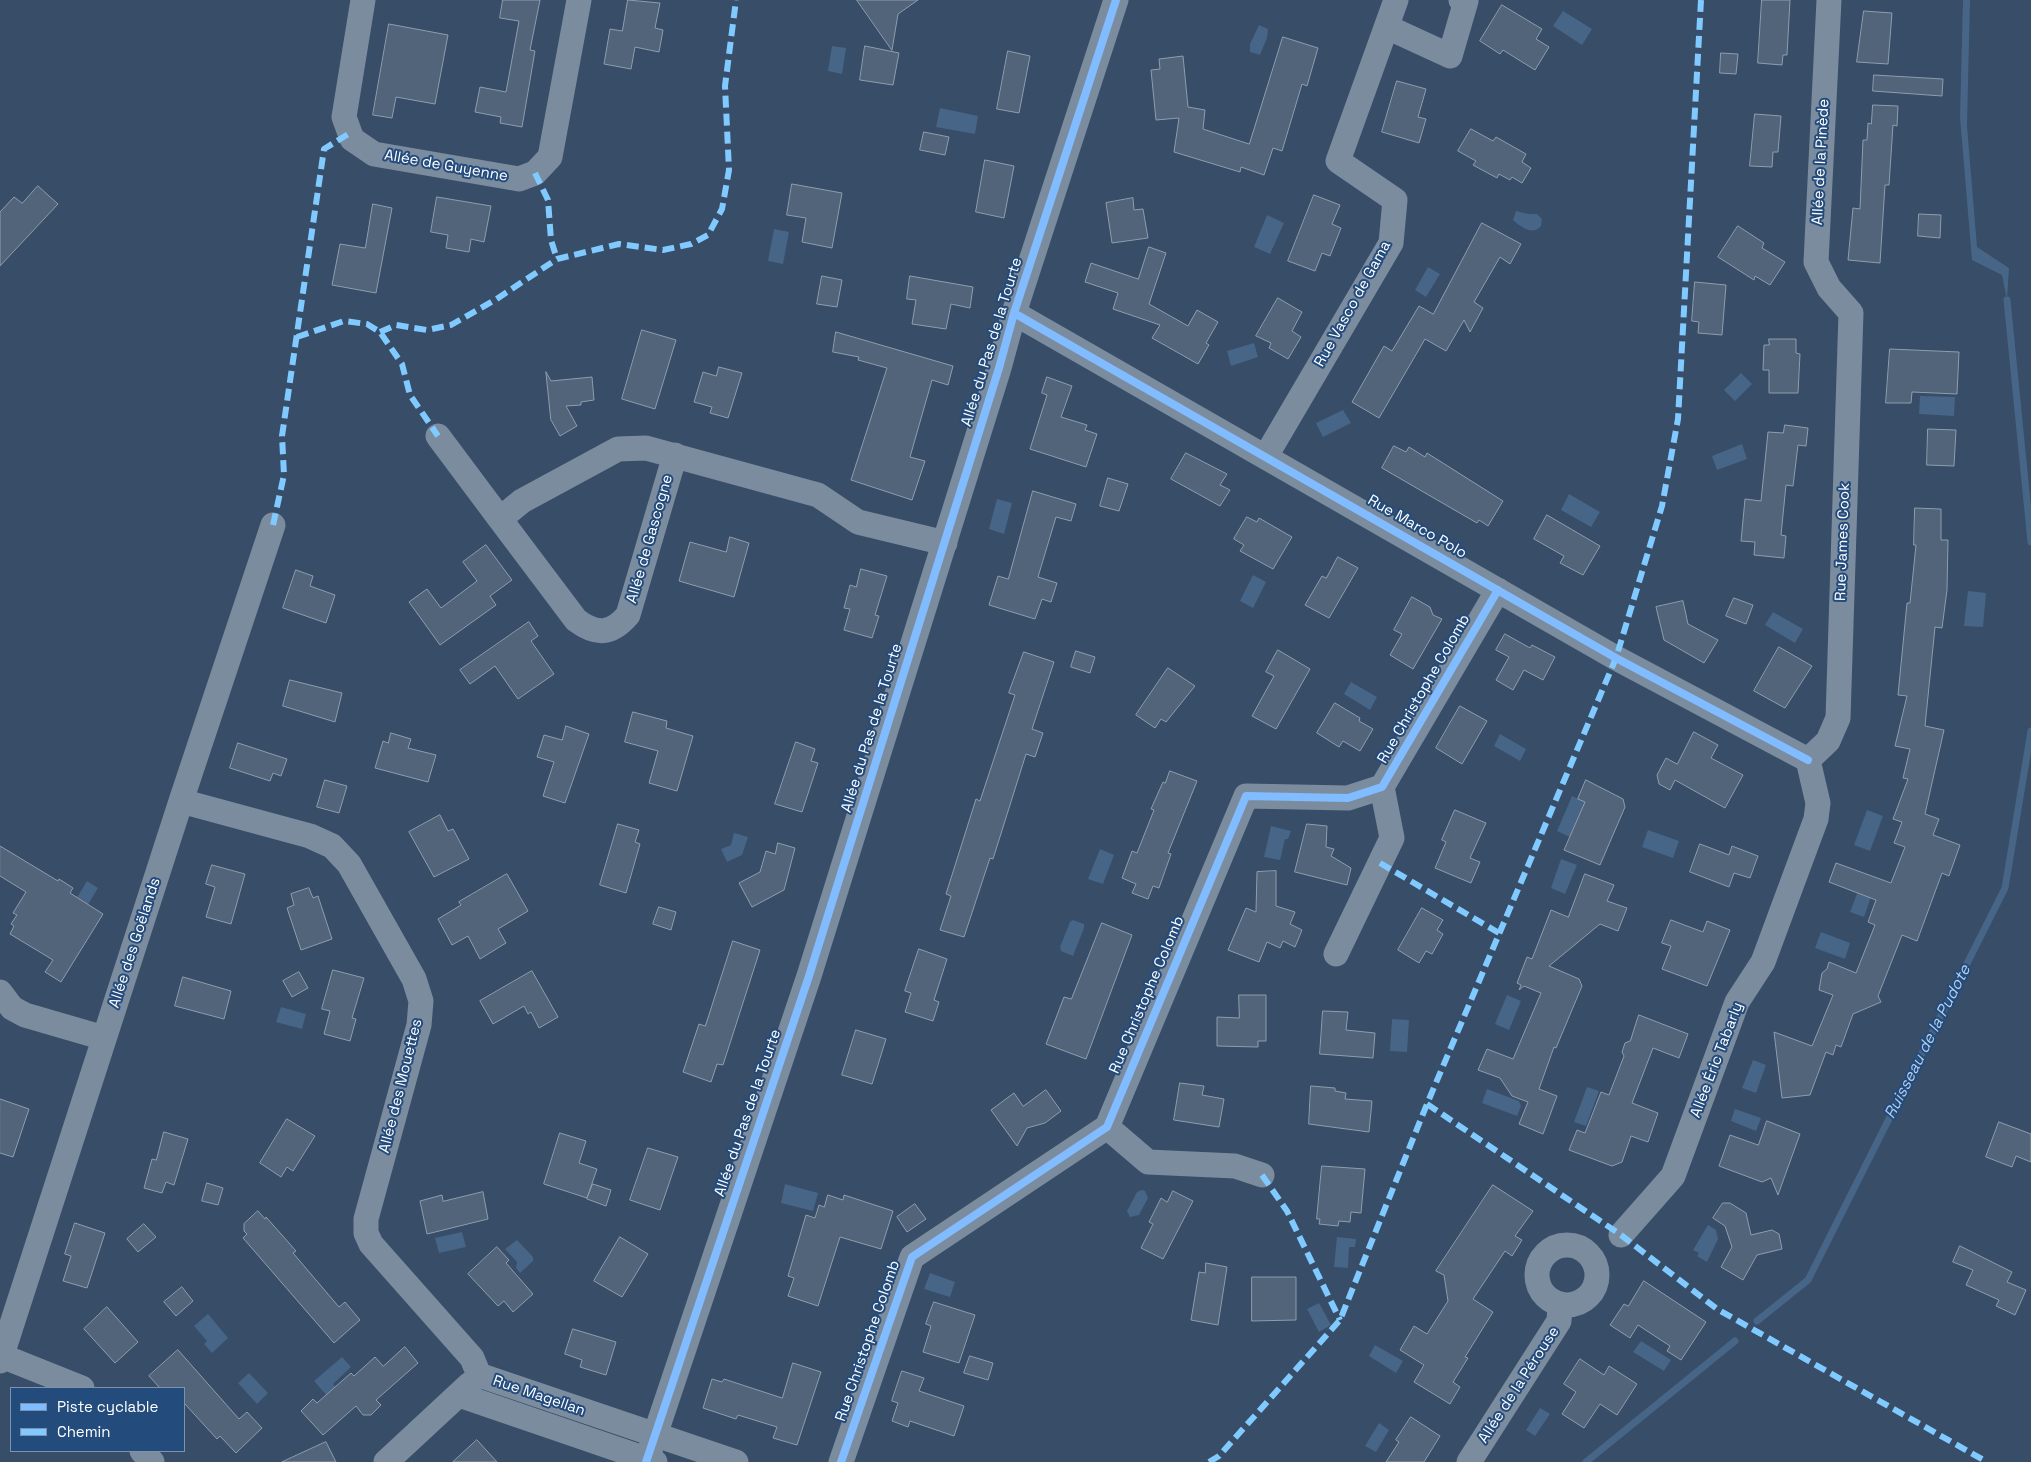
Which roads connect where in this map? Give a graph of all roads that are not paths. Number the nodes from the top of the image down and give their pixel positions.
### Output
1 (364, 0) edge
2 (578, 0) edge
3 (1116, 0) edge
4 (1396, 0) edge
5 (1461, 0) edge
6 (1829, 0) edge
7 (1387, 26) junction
8 (1014, 313) junction
9 (1851, 313) joint
10 (438, 436) dead end
11 (675, 455) junction
12 (1266, 456) junction
13 (500, 518) junction
14 (273, 525) dead end
15 (945, 543) junction
16 (1498, 590) junction
17 (1808, 760) junction
18 (1382, 787) junction
19 (181, 801) junction
20 (1336, 954) dead end
21 (4, 1007) edge
22 (104, 1038) junction
23 (1107, 1127) junction
24 (1262, 1174) dead end
25 (1621, 1235) dead end
26 (1560, 1304) dead end
27 (1, 1359) edge
28 (479, 1375) junction
29 (79, 1387) edge
30 (459, 1394) junction
31 (655, 1436) junction
32 (143, 1452) edge
33 (650, 1461) edge
34 (152, 1462) edge
35 (386, 1462) edge
36 (736, 1462) edge
37 (841, 1462) edge
38 (1469, 1462) edge

1 - 2 street, Allée de Guyenne
3 - 8 street, Allée du Pas de la Tourte
4 - 7 street, Rue Vasco de Gama
5 - 7 street
6 - 9 street, Allée de la Pinède
7 - 12 street, Rue Vasco de Gama
8 - 12 street, Rue Marco Polo
8 - 15 street, Allée du Pas de la Tourte
9 - 17 street, Rue James Cook
10 - 13 street, Allée de Gascogne
11 - 13 street, Allée de Gascogne
11 - 13 street, Allée de Gascogne
11 - 15 street, Allée de Gascogne
12 - 16 street, Rue Marco Polo
14 - 19 street, Allée des Goëlands
15 - 31 street, Allée du Pas de la Tourte
16 - 17 street, Rue Marco Polo
16 - 18 street, Rue Christophe Colomb
17 - 25 street, Allée Éric Tabarly
18 - 20 street, Rue Christophe Colomb
18 - 23 street, Rue Christophe Colomb
19 - 22 street, Allée des Goëlands
19 - 28 street, Allée des Mouettes
21 - 22 street
22 - 27 street, Allée des Goëlands
23 - 24 street
23 - 37 street, Rue Christophe Colomb
26 - 38 street, Allée de la Pérouse
27 - 29 street
28 - 30 street, Rue Magellan
28 - 31 street, Rue Magellan
30 - 33 street, Rue Magellan
30 - 35 street
31 - 33 street, Allée du Pas de la Tourte
31 - 36 street, Rue Magellan
32 - 34 street

